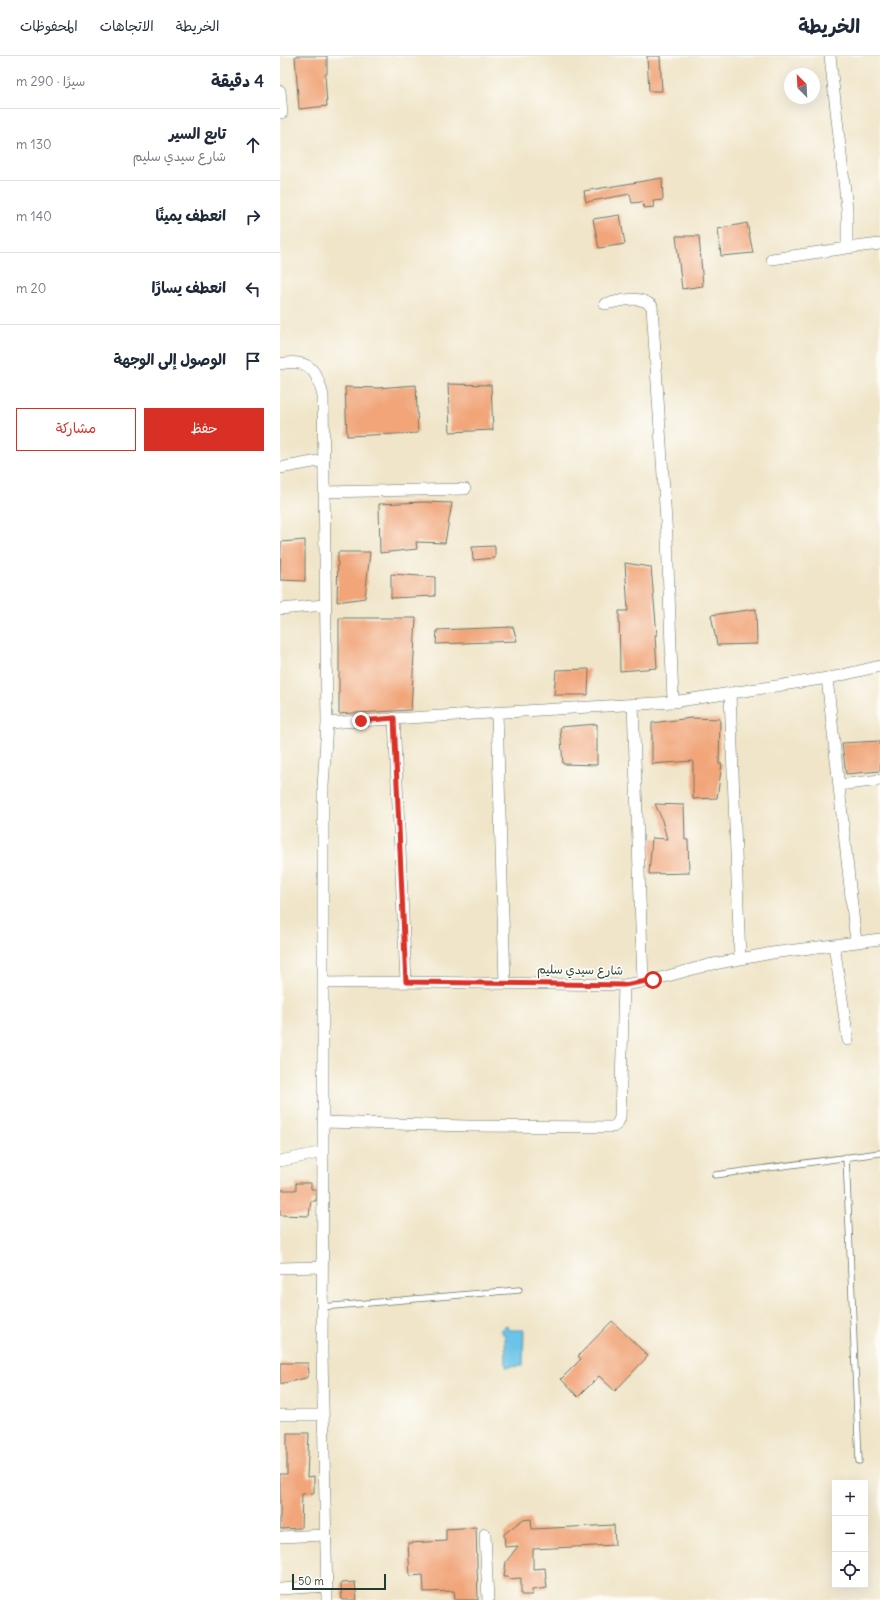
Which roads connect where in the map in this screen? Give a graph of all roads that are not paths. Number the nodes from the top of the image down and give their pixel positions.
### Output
1 (830, 56) edge
2 (280, 91) edge
3 (282, 113) dead end
4 (880, 244) edge
5 (847, 248) junction
6 (772, 259) dead end
7 (605, 304) dead end
8 (280, 364) edge
9 (324, 460) junction
10 (280, 468) edge
11 (465, 489) dead end
12 (324, 492) junction
13 (325, 605) junction
14 (280, 608) edge
15 (880, 666) edge
16 (827, 678) junction
17 (730, 693) junction
18 (673, 702) junction
19 (633, 704) junction
20 (497, 712) junction
21 (394, 718) junction
22 (327, 723) junction
23 (880, 780) edge
24 (839, 785) junction
25 (880, 939) edge
26 (856, 942) junction
27 (834, 945) junction
28 (740, 959) junction
29 (643, 981) junction
30 (406, 982) junction
31 (324, 983) junction
32 (505, 983) junction
33 (624, 985) junction
34 (848, 1040) dead end
35 (323, 1122) junction
36 (323, 1152) junction
37 (880, 1153) edge
38 (846, 1157) junction
39 (280, 1161) edge
40 (715, 1175) dead end
41 (321, 1267) junction
42 (280, 1268) edge
43 (519, 1290) dead end
44 (321, 1307) junction
45 (280, 1415) edge
46 (323, 1415) junction
47 (859, 1461) dead end
48 (486, 1534) dead end
49 (325, 1536) junction
50 (280, 1537) edge
51 (327, 1586) junction
52 (280, 1589) edge
53 (327, 1600) edge
54 (488, 1600) edge

1 - 5 street
2 - 3 street
4 - 5 street
5 - 6 street
7 - 18 street
8 - 9 street
9 - 10 street
9 - 12 street
11 - 12 street
12 - 13 street
13 - 14 street
13 - 22 street
15 - 16 street
16 - 17 street
16 - 24 street
17 - 18 street
17 - 28 street
18 - 19 street
19 - 20 street
19 - 29 street
20 - 21 street
20 - 32 street
21 - 22 street
21 - 30 street
22 - 31 street
23 - 24 street
24 - 26 street
25 - 26 street, شارع سيدي سليم
26 - 27 street, شارع سيدي سليم
27 - 28 street, شارع سيدي سليم
27 - 34 street
28 - 29 street, شارع سيدي سليم
29 - 33 street, شارع سيدي سليم
30 - 31 street, شارع سيدي سليم
30 - 32 street, شارع سيدي سليم
31 - 35 street
32 - 33 street, شارع سيدي سليم
33 - 35 street
35 - 36 street
36 - 39 street
36 - 41 street
37 - 38 lane
38 - 40 lane
38 - 47 lane
41 - 42 street
41 - 44 street
43 - 44 lane
44 - 46 street
45 - 46 street
46 - 49 street
48 - 54 street
49 - 50 street
49 - 51 street
51 - 52 street
51 - 53 street

